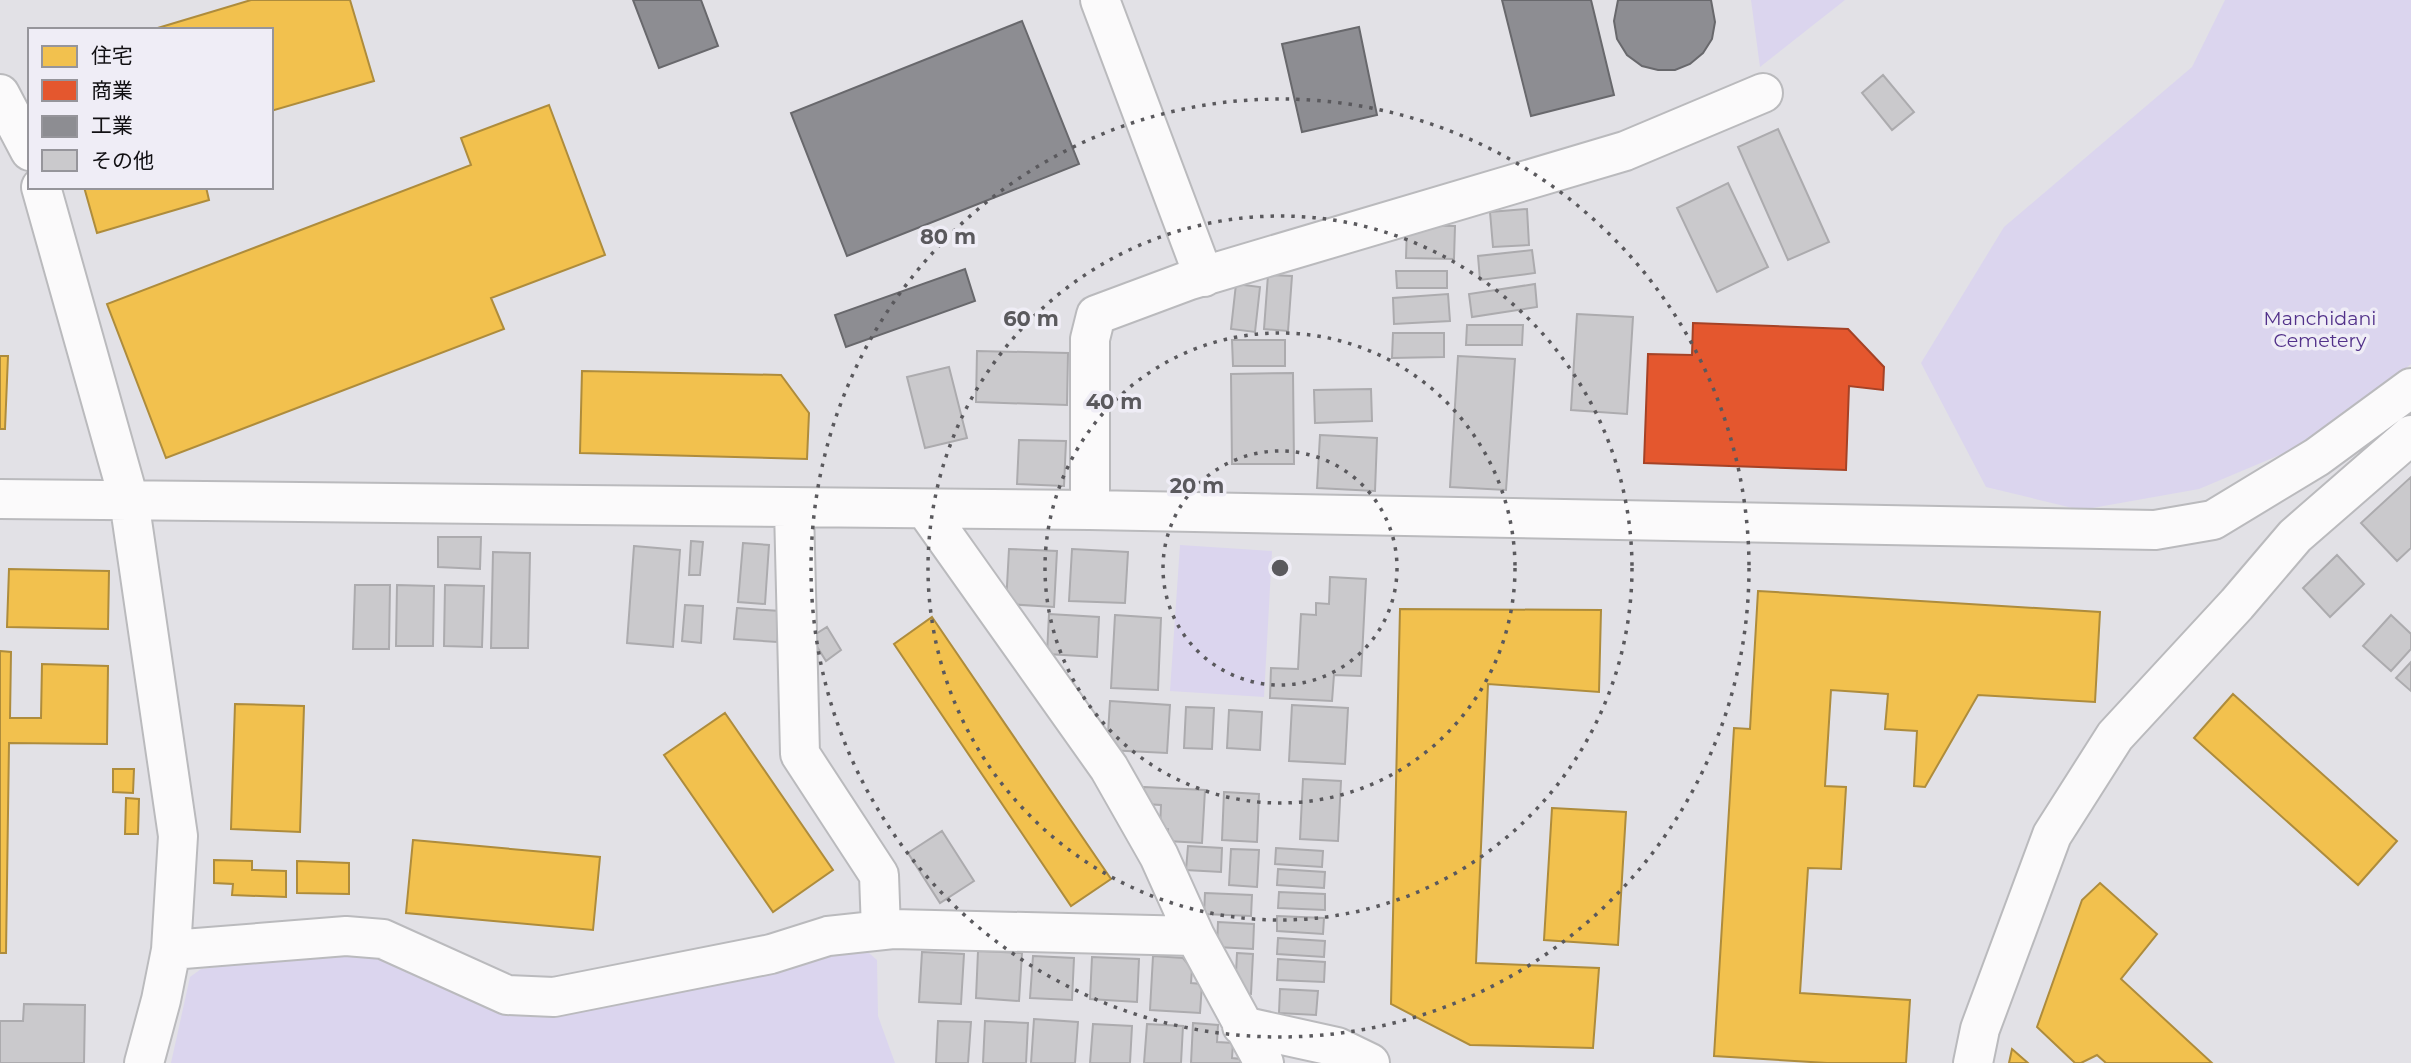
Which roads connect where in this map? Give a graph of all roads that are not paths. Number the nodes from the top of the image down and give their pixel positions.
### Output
1 (1100, 0) edge
2 (1763, 93) dead end
3 (0, 94) edge
4 (28, 147) edge
5 (42, 189) edge
6 (1203, 277) junction
7 (2411, 388) edge
8 (2411, 435) edge
9 (0, 499) edge
10 (130, 500) junction
11 (794, 509) junction
12 (926, 510) junction
13 (1090, 510) junction
14 (880, 930) junction
15 (1195, 936) junction
16 (171, 950) junction
17 (1242, 1026) junction
18 (144, 1063) edge
19 (1264, 1063) edge
20 (1370, 1063) edge
21 (1973, 1063) edge

1 - 6 street
2 - 6 street
3 - 4 street
5 - 10 street
6 - 13 street
7 - 13 street
8 - 21 street
9 - 10 street
10 - 11 street
10 - 16 street
11 - 12 street
11 - 14 street
12 - 13 street
12 - 15 street
14 - 15 street
14 - 16 street
15 - 17 street
16 - 18 street
17 - 19 street
17 - 20 street

